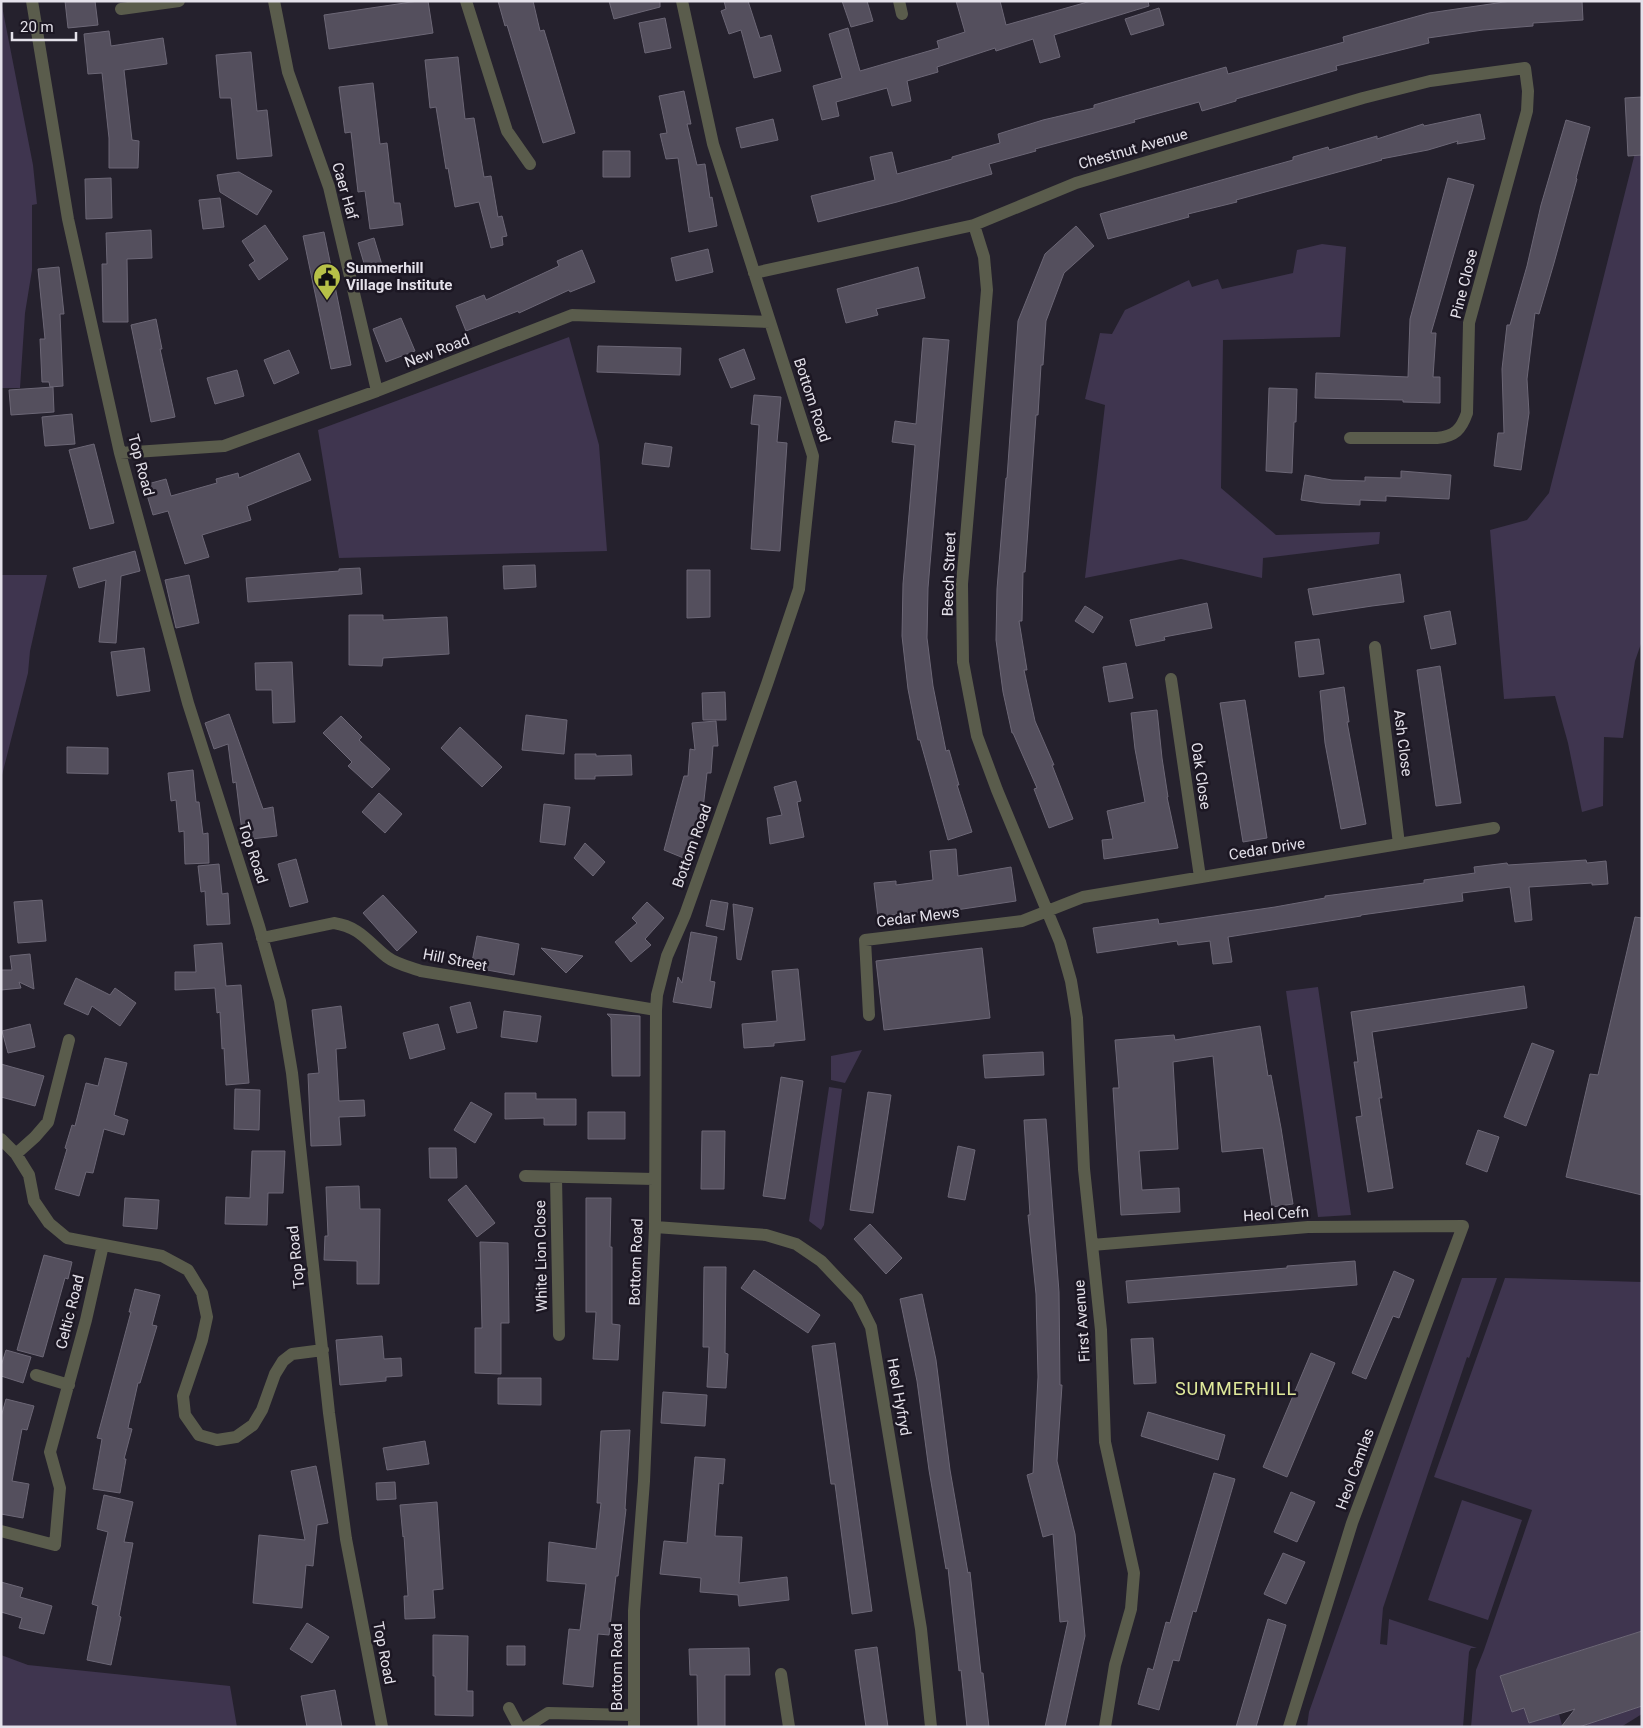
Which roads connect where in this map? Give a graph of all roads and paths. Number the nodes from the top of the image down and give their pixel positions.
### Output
1 (32, 1) edge
2 (180, 1) edge
3 (274, 1) edge
4 (466, 1) edge
5 (682, 1) edge
6 (899, 1) edge
7 (121, 8) dead end
8 (902, 14) dead end
9 (1526, 68) joint
10 (530, 164) dead end
11 (974, 226) junction
12 (754, 273) junction
13 (770, 322) junction
14 (377, 391) junction
15 (1350, 438) dead end
16 (120, 453) junction
17 (1375, 647) dead end
18 (1171, 680) dead end
19 (1494, 828) dead end
20 (1400, 844) junction
21 (1200, 877) junction
22 (1048, 912) junction
23 (262, 938) junction
24 (656, 1010) junction
25 (869, 1014) dead end
26 (69, 1040) dead end
27 (1, 1139) edge
28 (16, 1154) junction
29 (524, 1176) dead end
30 (556, 1177) junction
31 (654, 1179) junction
32 (1463, 1226) joint
33 (655, 1227) junction
34 (1092, 1245) junction
35 (103, 1246) junction
36 (559, 1334) dead end
37 (323, 1350) junction
38 (36, 1375) dead end
39 (69, 1385) junction
40 (1, 1531) edge
41 (781, 1674) dead end
42 (509, 1708) dead end
43 (634, 1721) edge
44 (382, 1727) edge
45 (519, 1727) edge
46 (526, 1727) edge
47 (789, 1727) edge
48 (931, 1727) edge
49 (1105, 1727) edge
50 (1289, 1727) edge

1 - 16 street, Top Road
2 - 7 street
3 - 14 street, Caer Haf
4 - 10 street
5 - 12 street, Bottom Road
6 - 8 street
9 - 11 street, Chestnut Avenue
9 - 15 street, Pine Close
11 - 12 street, Chestnut Avenue
11 - 22 street, Beech Street
12 - 13 street, Bottom Road
13 - 14 street, New Road
13 - 24 street, Bottom Road
14 - 16 street, New Road
16 - 23 street, Top Road
17 - 20 street, Ash Close
18 - 21 street, Oak Close
19 - 20 street, Cedar Drive
20 - 21 street, Cedar Drive
21 - 22 street, Cedar Drive
22 - 25 street, Cedar Mews
22 - 34 street, First Avenue
23 - 24 street, Hill Street
23 - 37 street, Top Road
24 - 31 street, Bottom Road
26 - 28 street
27 - 28 street
28 - 35 street
29 - 30 street
30 - 31 street
30 - 36 street, White Lion Close
31 - 33 street, Bottom Road
32 - 34 street, Heol Cefn
32 - 50 street, Heol Camlas
33 - 43 street, Bottom Road
33 - 48 street, Heol Hyfryd
34 - 49 street, First Avenue
35 - 37 street
35 - 39 street, Celtic Road
37 - 44 street, Top Road
38 - 39 street
39 - 40 street, Celtic Road
41 - 47 street
42 - 45 street
43 - 46 street

